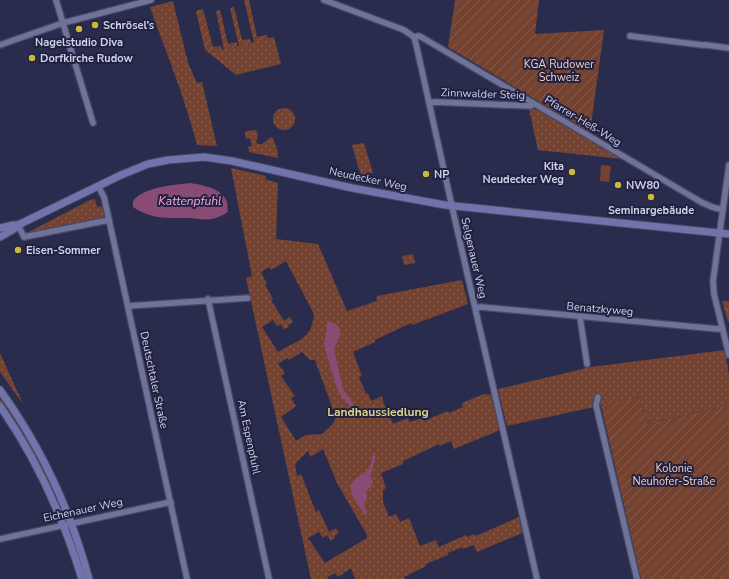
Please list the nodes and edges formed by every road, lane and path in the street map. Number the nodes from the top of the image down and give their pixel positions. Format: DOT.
graph roads {
  1 [pos="56,0"];
  2 [pos="151,0"];
  3 [pos="324,0"];
  4 [pos="63,23"];
  5 [pos="630,36"];
  6 [pos="414,37"];
  7 [pos="0,45"];
  8 [pos="729,48"];
  9 [pos="430,103"];
  10 [pos="533,103"];
  11 [pos="93,123"];
  12 [pos="729,165"];
  13 [pos="98,186"];
  14 [pos="452,206"];
  15 [pos="723,210"];
  16 [pos="109,220"];
  17 [pos="18,226"];
  18 [pos="0,228"];
  19 [pos="720,234"];
  20 [pos="729,234"];
  21 [pos="0,237"];
  22 [pos="248,298"];
  23 [pos="208,299"];
  24 [pos="128,306"];
  25 [pos="476,308"];
  26 [pos="580,317"];
  27 [pos="722,328"];
  28 [pos="729,355"];
  29 [pos="587,364"];
  30 [pos="0,390"];
  31 [pos="598,397"];
  32 [pos="0,406"];
  33 [pos="23,425"];
  34 [pos="16,430"];
  35 [pos="170,502"];
  36 [pos="67,524"];
  37 [pos="0,539"];
  38 [pos="82,579"];
  39 [pos="89,579"];
  40 [pos="187,579"];
  41 [pos="269,579"];
  42 [pos="537,579"];
  43 [pos="637,579"];
  1 -- 4 [label="street"];
  2 -- 4 [label="street"];
  3 -- 6 [label="street"];
  4 -- 7 [label="street"];
  4 -- 11 [label="street"];
  5 -- 8 [label="street"];
  6 -- 9 [label="street, Selgenauer Weg"];
  6 -- 10 [label="street, Pfarrer-Heß-Weg"];
  9 -- 10 [label="street, Zinnwalder Steig"];
  9 -- 14 [label="street, Selgenauer Weg"];
  10 -- 15 [label="street, Pfarrer-Heß-Weg"];
  12 -- 15 [label="street"];
  13 -- 14 [label="street, Neudecker Weg"];
  13 -- 16 [label="street, Deutschtaler Straße"];
  13 -- 17 [label="street, Neudecker Weg"];
  14 -- 19 [label="street, Neudecker Weg"];
  14 -- 25 [label="street, Selgenauer Weg"];
  15 -- 19 [label="street"];
  16 -- 17 [label="street"];
  16 -- 24 [label="street, Deutschtaler Straße"];
  17 -- 18 [label="street, Neudecker Weg"];
  17 -- 21 [label="street, Neudecker Weg"];
  19 -- 20 [label="street, Neudecker Weg"];
  19 -- 27 [label="street"];
  22 -- 23 [label="street"];
  23 -- 24 [label="street"];
  23 -- 41 [label="street, Am Espenpfuhl"];
  24 -- 35 [label="street, Deutschtaler Straße"];
  25 -- 26 [label="street, Benatzkyweg"];
  25 -- 42 [label="street, Selgenauer Weg"];
  26 -- 27 [label="street, Benatzkyweg"];
  26 -- 29 [label="street"];
  27 -- 28 [label="street"];
  30 -- 33 [label="street"];
  31 -- 43 [label="street"];
  32 -- 34 [label="street"];
  33 -- 34 [label="street"];
  33 -- 36 [label="street"];
  34 -- 36 [label="street"];
  35 -- 36 [label="street, Eichenauer Weg"];
  35 -- 40 [label="street, Deutschtaler Straße"];
  36 -- 37 [label="street, Eichenauer Weg"];
  36 -- 38 [label="street"];
  36 -- 39 [label="street"];
}
